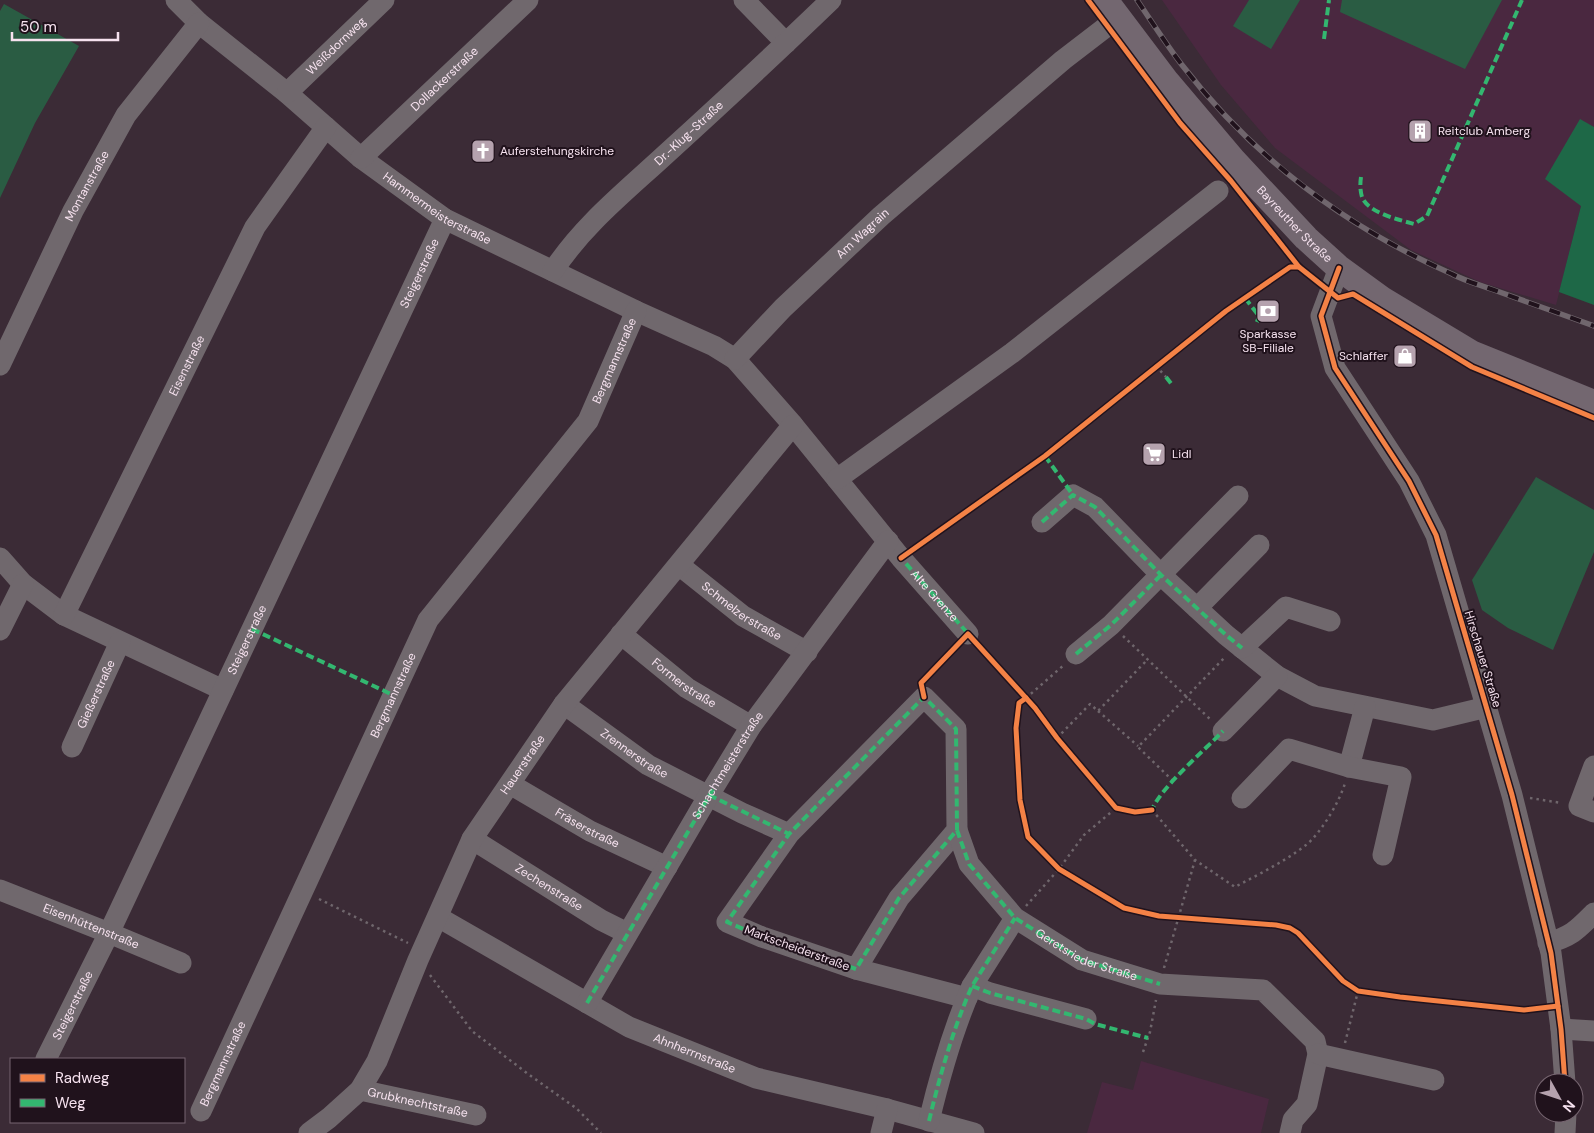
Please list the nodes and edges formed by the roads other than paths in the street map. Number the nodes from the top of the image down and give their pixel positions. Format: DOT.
graph roads {
  1 [pos="176,0"];
  2 [pos="384,0"];
  3 [pos="528,0"];
  4 [pos="744,0"];
  5 [pos="831,0"];
  6 [pos="1112,8"];
  7 [pos="199,23"];
  8 [pos="786,43"];
  9 [pos="287,94"];
  10 [pos="326,127"];
  11 [pos="361,158"];
  12 [pos="1218,190"];
  13 [pos="445,218"];
  14 [pos="1339,268"];
  15 [pos="553,271"];
  16 [pos="636,311"];
  17 [pos="735,359"];
  18 [pos="0,365"];
  19 [pos="1594,403"];
  20 [pos="793,425"];
  21 [pos="836,479"];
  22 [pos="1238,496"];
  23 [pos="1042,522"];
  24 [pos="888,541"];
  25 [pos="1259,545"];
  26 [pos="0,558"];
  27 [pos="678,565"];
  28 [pos="1161,575"];
  29 [pos="22,584"];
  30 [pos="1197,608"];
  31 [pos="64,615"];
  32 [pos="1330,621"];
  33 [pos="0,630"];
  34 [pos="622,634"];
  35 [pos="968,634"];
  36 [pos="120,642"];
  37 [pos="1240,646"];
  38 [pos="807,652"];
  39 [pos="1076,654"];
  40 [pos="1277,676"];
  41 [pos="223,690"];
  42 [pos="564,704"];
  43 [pos="1365,707"];
  44 [pos="1487,707"];
  45 [pos="751,726"];
  46 [pos="1223,731"];
  47 [pos="72,747"];
  48 [pos="1594,766"];
  49 [pos="1349,767"];
  50 [pos="510,784"];
  51 [pos="708,795"];
  52 [pos="1242,798"];
  53 [pos="1586,809"];
  54 [pos="957,830"];
  55 [pos="789,834"];
  56 [pos="472,839"];
  57 [pos="1383,855"];
  58 [pos="666,867"];
  59 [pos="0,890"];
  60 [pos="1594,913"];
  61 [pos="438,917"];
  62 [pos="1015,918"];
  63 [pos="110,933"];
  64 [pos="627,934"];
  65 [pos="1548,943"];
  66 [pos="181,963"];
  67 [pos="856,969"];
  68 [pos="969,992"];
  69 [pos="586,1003"];
  70 [pos="1086,1019"];
  71 [pos="1561,1029"];
  72 [pos="1594,1031"];
  73 [pos="1318,1054"];
  74 [pos="47,1058"];
  75 [pos="1564,1073"];
  76 [pos="1434,1080"];
  77 [pos="360,1090"];
  78 [pos="887,1109"];
  79 [pos="201,1111"];
  80 [pos="476,1115"];
  81 [pos="929,1121"];
  82 [pos="309,1133"];
  83 [pos="881,1133"];
  84 [pos="974,1133"];
  85 [pos="1290,1133"];
  1 -- 7 [label="street, Hammermeisterstraße"];
  2 -- 9 [label="street, Weißdornweg"];
  3 -- 11 [label="street, Dollackerstraße"];
  4 -- 8 [label="street"];
  5 -- 8 [label="street, Dr.-Klug-Straße"];
  6 -- 14 [label="main road, Bayreuther Straße"];
  6 -- 17 [label="street, Am Wagrain"];
  7 -- 9 [label="street, Hammermeisterstraße"];
  7 -- 18 [label="street, Montanstraße"];
  8 -- 15 [label="street, Dr.-Klug-Straße"];
  9 -- 10 [label="street, Hammermeisterstraße"];
  10 -- 11 [label="street, Hammermeisterstraße"];
  10 -- 31 [label="street, Eisenstraße"];
  11 -- 13 [label="street, Hammermeisterstraße"];
  12 -- 21 [label="street"];
  13 -- 15 [label="street, Hammermeisterstraße"];
  13 -- 41 [label="street, Steigerstraße"];
  14 -- 19 [label="main road, Bayreuther Straße"];
  14 -- 44 [label="street, Hirschauer Straße"];
  15 -- 16 [label="street, Hammermeisterstraße"];
  16 -- 17 [label="street, Hammermeisterstraße"];
  16 -- 79 [label="street, Bergmannstraße"];
  17 -- 20 [label="street"];
  20 -- 21 [label="street"];
  20 -- 27 [label="street, Hauerstraße"];
  21 -- 24 [label="street"];
  22 -- 28 [label="street"];
  23 -- 28 [label="street"];
  24 -- 35 [label="street, Alte Grenze"];
  24 -- 38 [label="street, Schachtmeisterstraße"];
  25 -- 30 [label="street"];
  26 -- 29 [label="street"];
  27 -- 34 [label="street, Hauerstraße"];
  27 -- 38 [label="street, Schmelzerstraße"];
  28 -- 30 [label="street"];
  28 -- 39 [label="street"];
  29 -- 31 [label="street"];
  29 -- 33 [label="street"];
  30 -- 37 [label="street"];
  31 -- 36 [label="street"];
  32 -- 37 [label="street"];
  34 -- 42 [label="street, Hauerstraße"];
  34 -- 45 [label="street, Formerstraße"];
  36 -- 41 [label="street"];
  36 -- 47 [label="street, Gießerstraße"];
  37 -- 40 [label="street"];
  38 -- 45 [label="street, Schachtmeisterstraße"];
  40 -- 43 [label="street"];
  40 -- 46 [label="street"];
  41 -- 63 [label="street, Steigerstraße"];
  42 -- 50 [label="street, Hauerstraße"];
  42 -- 51 [label="street, Zrennerstraße"];
  43 -- 44 [label="street"];
  43 -- 49 [label="street"];
  44 -- 65 [label="street, Hirschauer Straße"];
  45 -- 51 [label="street, Schachtmeisterstraße"];
  48 -- 53 [label="street"];
  49 -- 52 [label="street"];
  49 -- 57 [label="street"];
  50 -- 56 [label="street, Hauerstraße"];
  50 -- 58 [label="street, Fräserstraße"];
  51 -- 55 [label="street"];
  51 -- 58 [label="street, Schachtmeisterstraße"];
  54 -- 55 [label="street, Markscheiderstraße"];
  54 -- 62 [label="street, Geretsrieder Straße"];
  54 -- 67 [label="street, Markscheiderstraße"];
  55 -- 67 [label="street, Markscheiderstraße"];
  56 -- 61 [label="street, Hauerstraße"];
  56 -- 64 [label="street, Zechenstraße"];
  58 -- 64 [label="street, Schachtmeisterstraße"];
  59 -- 63 [label="street, Eisenhüttenstraße"];
  60 -- 65 [label="street"];
  61 -- 69 [label="street, Ahnherrnstraße"];
  61 -- 77 [label="street, Hauerstraße"];
  62 -- 68 [label="street"];
  62 -- 73 [label="street, Geretsrieder Straße"];
  63 -- 66 [label="street, Eisenhüttenstraße"];
  63 -- 74 [label="street, Steigerstraße"];
  64 -- 69 [label="street, Schachtmeisterstraße"];
  65 -- 71 [label="street, Hirschauer Straße"];
  67 -- 68 [label="street"];
  68 -- 70 [label="street"];
  68 -- 81 [label="street"];
  69 -- 78 [label="street, Ahnherrnstraße"];
  71 -- 72 [label="street"];
  71 -- 75 [label="street, Hirschauer Straße"];
  73 -- 76 [label="street"];
  73 -- 85 [label="street"];
  77 -- 80 [label="street, Grubknechtstraße"];
  77 -- 82 [label="street, Hauerstraße"];
  78 -- 81 [label="street, Ahnherrnstraße"];
  78 -- 83 [label="street"];
  81 -- 84 [label="street, Ahnherrnstraße"];
}
